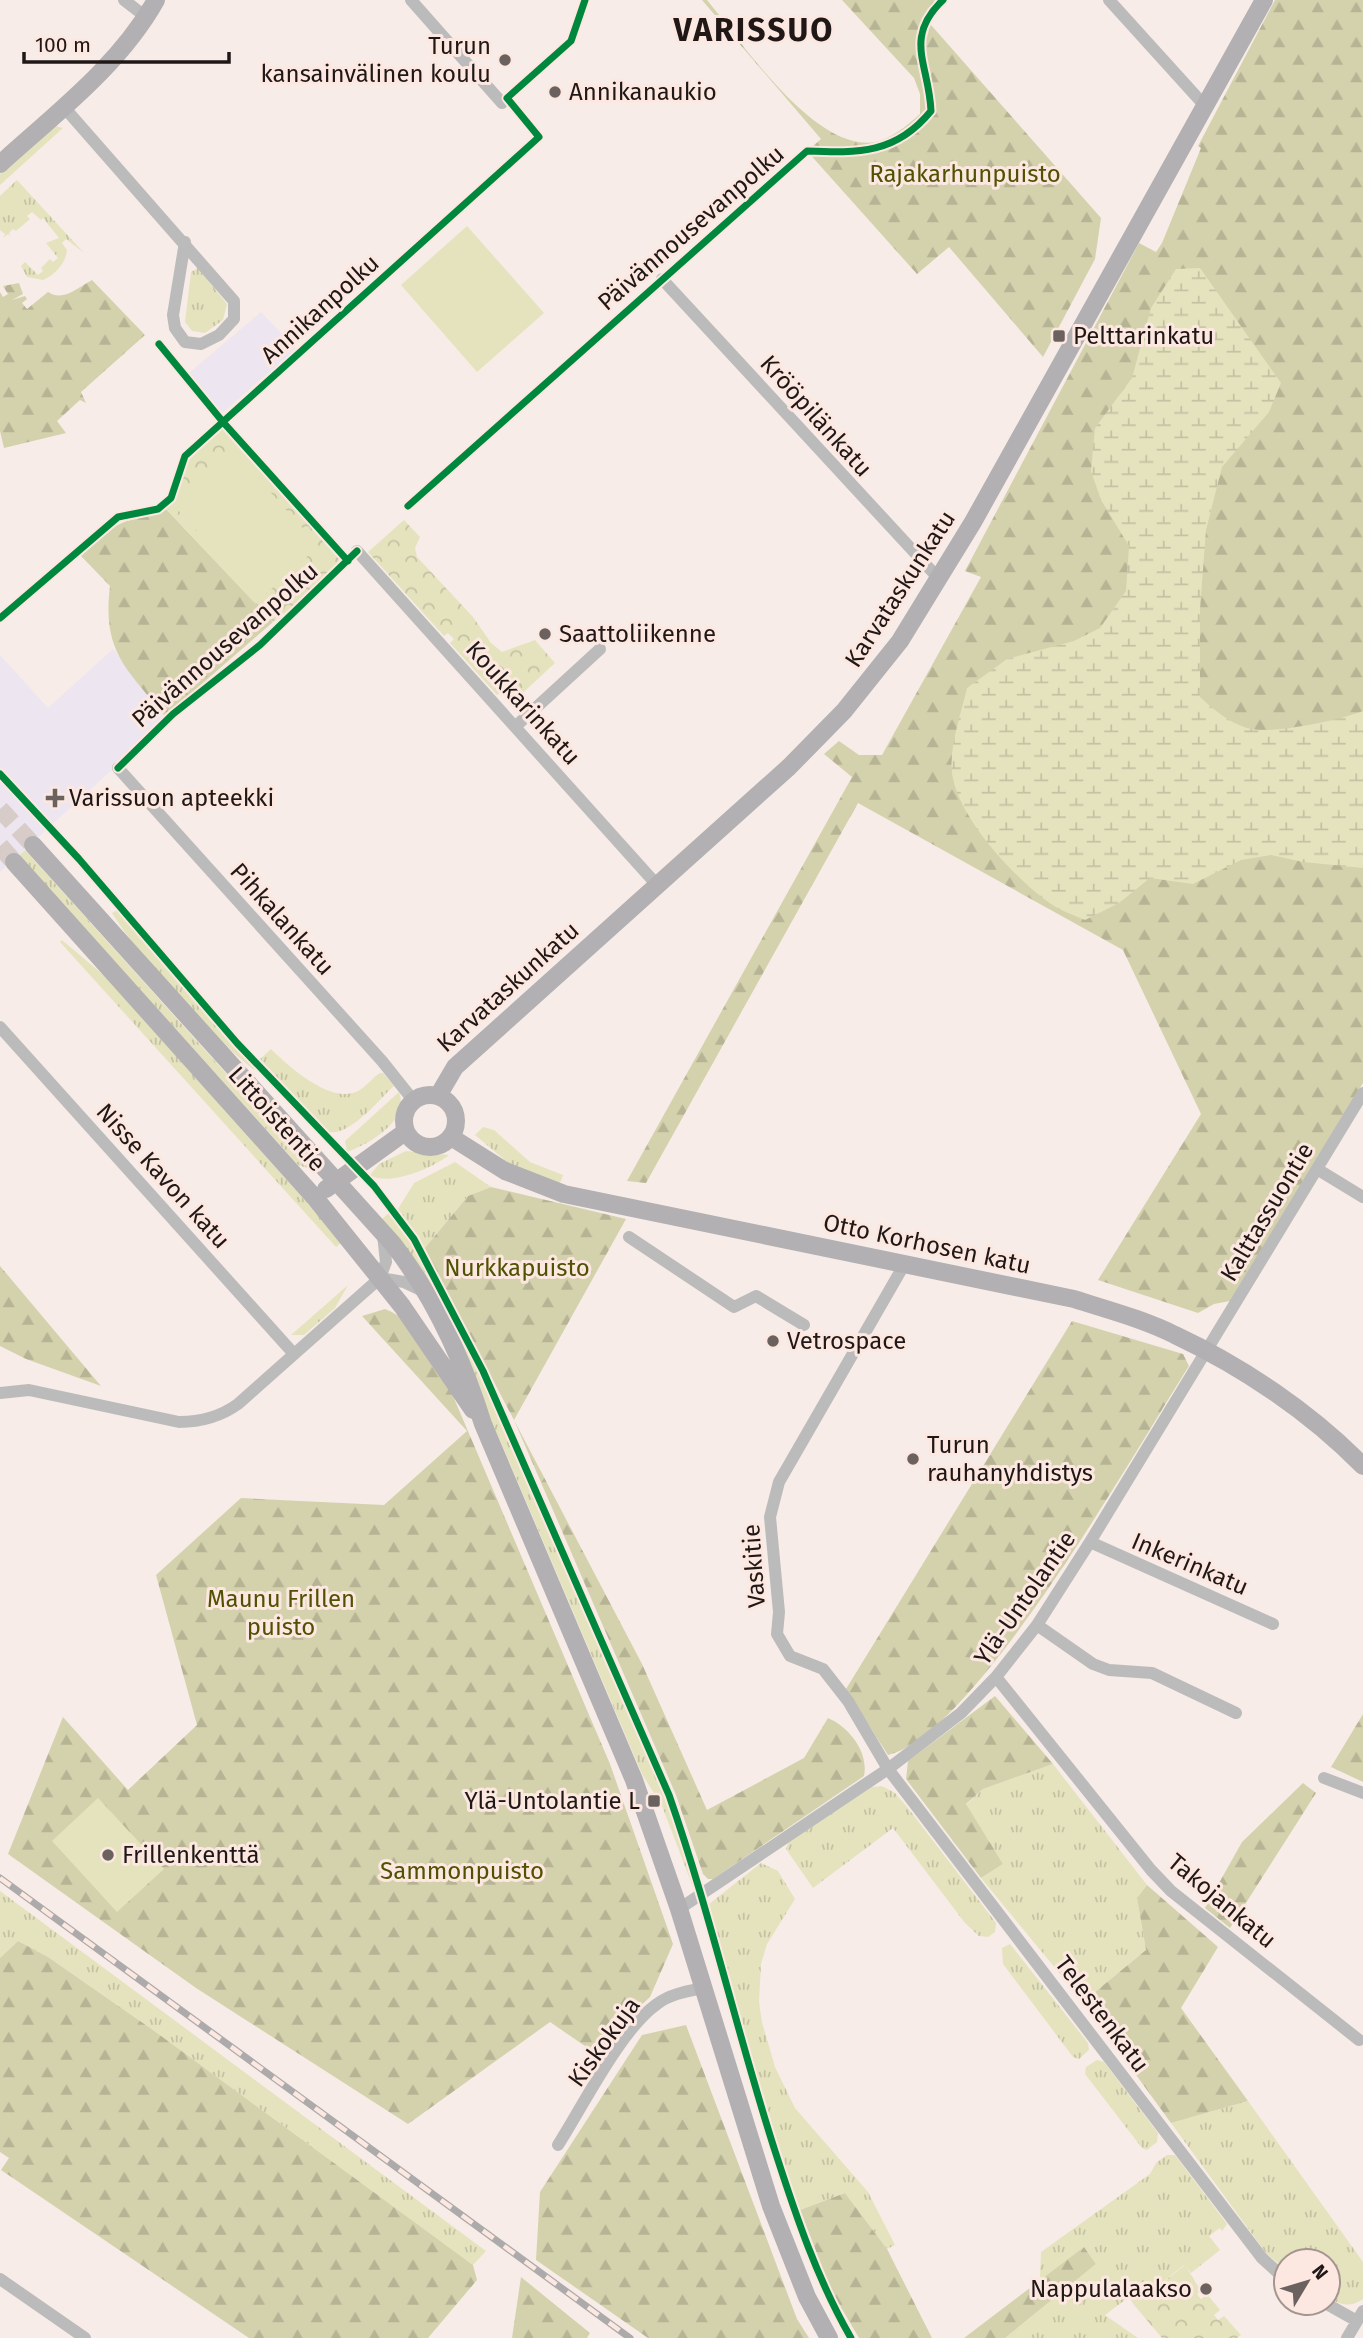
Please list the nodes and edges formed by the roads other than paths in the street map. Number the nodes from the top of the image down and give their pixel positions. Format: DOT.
graph roads {
  1 [pos="124,0"];
  2 [pos="156,0"];
  3 [pos="411,0"];
  4 [pos="1109,0"];
  5 [pos="1264,0"];
  6 [pos="146,17"];
  7 [pos="502,103"];
  8 [pos="63,106"];
  9 [pos="1205,106"];
  10 [pos="0,164"];
  11 [pos="185,242"];
  12 [pos="662,279"];
  13 [pos="357,551"];
  14 [pos="940,580"];
  15 [pos="600,649"];
  16 [pos="516,726"];
  17 [pos="118,768"];
  18 [pos="33,845"];
  19 [pos="14,862"];
  20 [pos="657,885"];
  21 [pos="0,1027"];
  22 [pos="1363,1093"];
  23 [pos="438,1096"];
  24 [pos="413,1100"];
  25 [pos="405,1132"];
  26 [pos="451,1137"];
  27 [pos="1317,1169"];
  28 [pos="335,1181"];
  29 [pos="1363,1197"];
  30 [pos="316,1199"];
  31 [pos="383,1232"];
  32 [pos="629,1237"];
  33 [pos="904,1265"];
  34 [pos="380,1278"];
  35 [pos="425,1292"];
  36 [pos="804,1325"];
  37 [pos="1206,1351"];
  38 [pos="294,1354"];
  39 [pos="0,1393"];
  40 [pos="483,1424"];
  41 [pos="1363,1466"];
  42 [pos="1090,1542"];
  43 [pos="1273,1624"];
  44 [pos="1037,1625"];
  45 [pos="996,1677"];
  46 [pos="1236,1713"];
  47 [pos="888,1769"];
  48 [pos="1324,1779"];
  49 [pos="1363,1793"];
  50 [pos="679,1909"];
  51 [pos="703,1987"];
  52 [pos="1359,2040"];
  53 [pos="558,2145"];
  54 [pos="1272,2267"];
  55 [pos="0,2279"];
  56 [pos="1342,2309"];
  57 [pos="1360,2316"];
  58 [pos="85,2338"];
  59 [pos="828,2338"];
  60 [pos="1347,2338"];
  1 -- 6 [label="street"];
  2 -- 6 [label="street"];
  3 -- 7 [label="street"];
  4 -- 9 [label="street"];
  5 -- 9 [label="street, Karvataskunkatu"];
  6 -- 8 [label="street"];
  8 -- 10 [label="street"];
  8 -- 11 [label="street"];
  9 -- 14 [label="street, Karvataskunkatu"];
  11 -- 11 [label="street"];
  12 -- 14 [label="street, Krööpilänkatu"];
  13 -- 16 [label="street, Koukkarinkatu"];
  14 -- 20 [label="street, Karvataskunkatu"];
  15 -- 16 [label="street"];
  16 -- 20 [label="street, Koukkarinkatu"];
  17 -- 24 [label="street, Pihkalankatu"];
  18 -- 28 [label="street, Littoistentie"];
  19 -- 30 [label="street, Littoistentie"];
  20 -- 23 [label="street, Karvataskunkatu"];
  21 -- 38 [label="street, Nisse Kavon katu"];
  22 -- 27 [label="street, Kalttassuontie"];
  23 -- 24 [label="street"];
  23 -- 26 [label="street"];
  24 -- 25 [label="street"];
  25 -- 26 [label="street"];
  25 -- 28 [label="street"];
  26 -- 33 [label="street, Otto Korhosen katu"];
  27 -- 29 [label="street"];
  27 -- 37 [label="street, Kalttassuontie"];
  28 -- 30 [label="street"];
  28 -- 31 [label="street, Littoistentie"];
  30 -- 34 [label="street, Littoistentie"];
  31 -- 34 [label="street"];
  31 -- 35 [label="street, Littoistentie"];
  32 -- 36 [label="street"];
  33 -- 37 [label="street, Otto Korhosen katu"];
  33 -- 47 [label="street, Vaskitie"];
  34 -- 35 [label="street"];
  34 -- 38 [label="street"];
  34 -- 40 [label="street, Littoistentie"];
  35 -- 40 [label="street, Littoistentie"];
  37 -- 41 [label="street, Otto Korhosen katu"];
  37 -- 42 [label="street, Ylä-Untolantie"];
  38 -- 39 [label="street"];
  40 -- 50 [label="street, Littoistentie"];
  42 -- 43 [label="street, Inkerinkatu"];
  42 -- 44 [label="street, Ylä-Untolantie"];
  44 -- 45 [label="street, Ylä-Untolantie"];
  44 -- 46 [label="street"];
  45 -- 47 [label="street, Ylä-Untolantie"];
  45 -- 52 [label="street, Takojankatu"];
  47 -- 50 [label="street, Ylä-Untolantie"];
  47 -- 54 [label="street, Telestenkatu"];
  48 -- 49 [label="street"];
  50 -- 51 [label="street, Littoistentie"];
  51 -- 53 [label="street, Kiskokuja"];
  51 -- 59 [label="street, Littoistentie"];
  55 -- 58 [label="street"];
  56 -- 57 [label="street"];
  57 -- 60 [label="street"];
}
